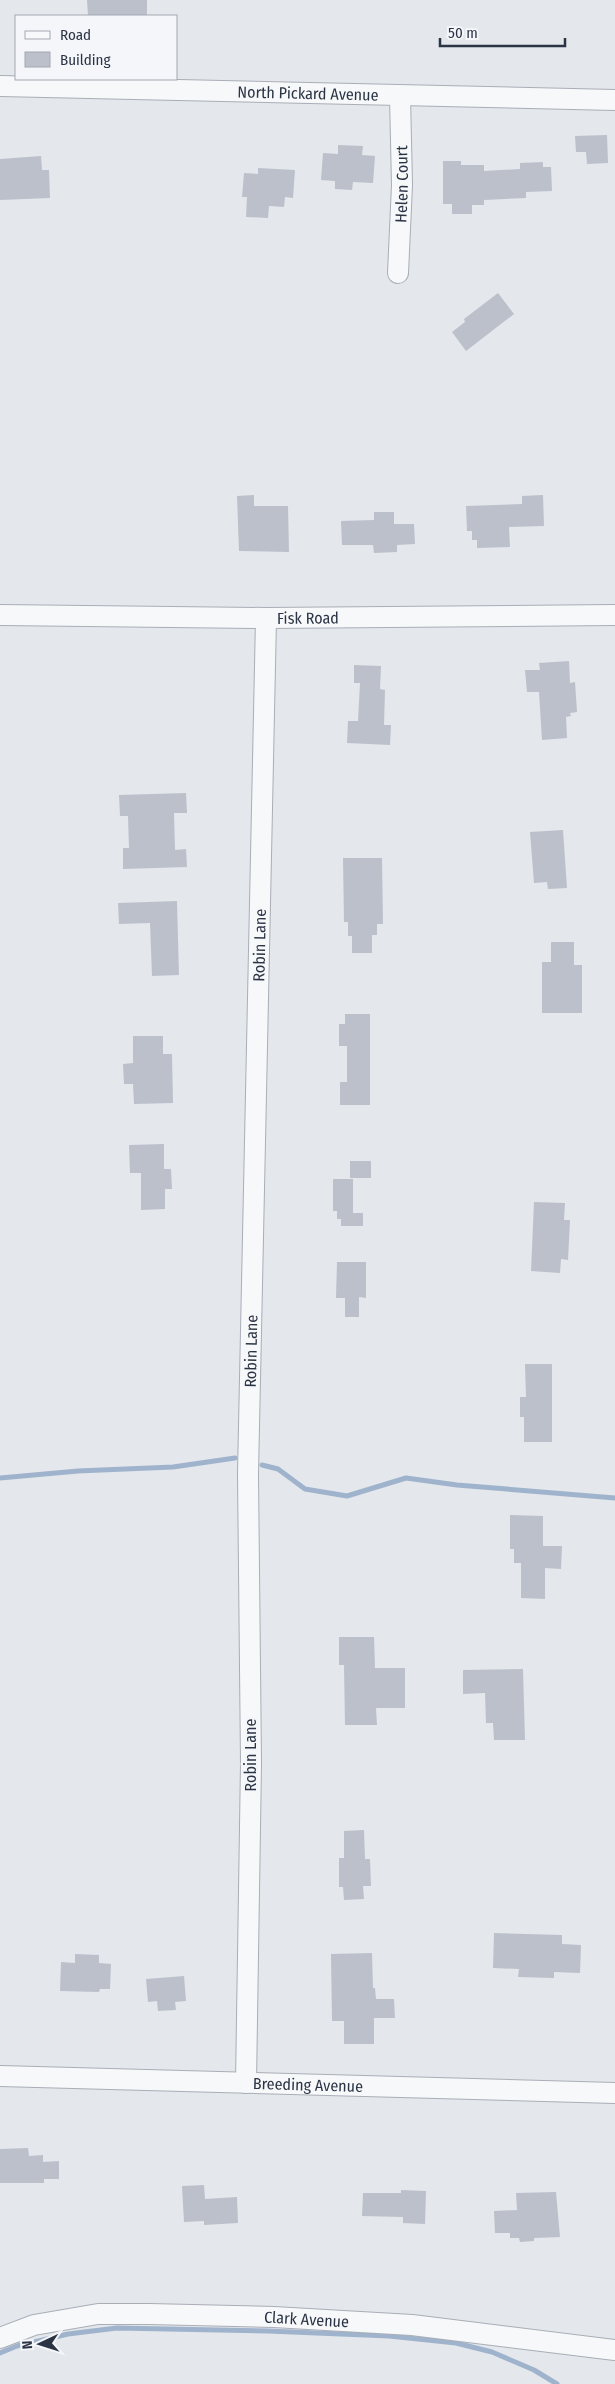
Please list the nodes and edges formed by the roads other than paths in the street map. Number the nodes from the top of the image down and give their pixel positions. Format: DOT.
graph roads {
  1 [pos="0,86"];
  2 [pos="400,96"];
  3 [pos="615,100"];
  4 [pos="398,273"];
  5 [pos="0,615"];
  6 [pos="615,615"];
  7 [pos="266,618"];
  8 [pos="0,2076"];
  9 [pos="246,2083"];
  10 [pos="615,2093"];
  11 [pos="0,2338"];
  12 [pos="615,2350"];
  1 -- 2 [label="street, North Pickard Avenue"];
  2 -- 3 [label="street, North Pickard Avenue"];
  2 -- 4 [label="street, Helen Court"];
  5 -- 7 [label="street, Fisk Road"];
  6 -- 7 [label="street, Fisk Road"];
  7 -- 9 [label="street, Robin Lane"];
  8 -- 9 [label="street, Breeding Avenue"];
  9 -- 10 [label="street, Breeding Avenue"];
  11 -- 12 [label="street, Clark Avenue"];
}
